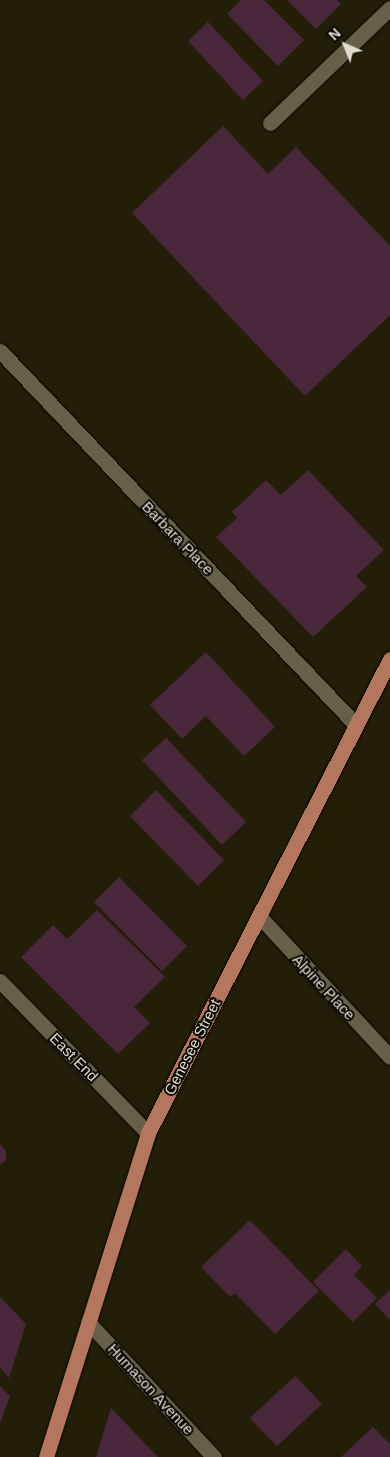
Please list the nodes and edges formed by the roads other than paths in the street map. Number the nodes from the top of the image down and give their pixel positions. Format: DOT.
graph roads {
  1 [pos="390,8"];
  2 [pos="270,123"];
  3 [pos="0,351"];
  4 [pos="390,659"];
  5 [pos="356,725"];
  6 [pos="259,916"];
  7 [pos="0,981"];
  8 [pos="390,1057"];
  9 [pos="148,1132"];
  10 [pos="88,1322"];
  11 [pos="46,1457"];
  12 [pos="214,1457"];
  1 -- 2 [label="street"];
  3 -- 5 [label="street, Barbara Place"];
  4 -- 5 [label="main road, Genesee Street"];
  5 -- 6 [label="main road, Genesee Street"];
  6 -- 8 [label="street, Alpine Place"];
  6 -- 9 [label="main road, Genesee Street"];
  7 -- 9 [label="street, East End"];
  9 -- 10 [label="main road, Genesee Street"];
  10 -- 11 [label="main road, Genesee Street"];
  10 -- 12 [label="street, Humason Avenue"];
}
